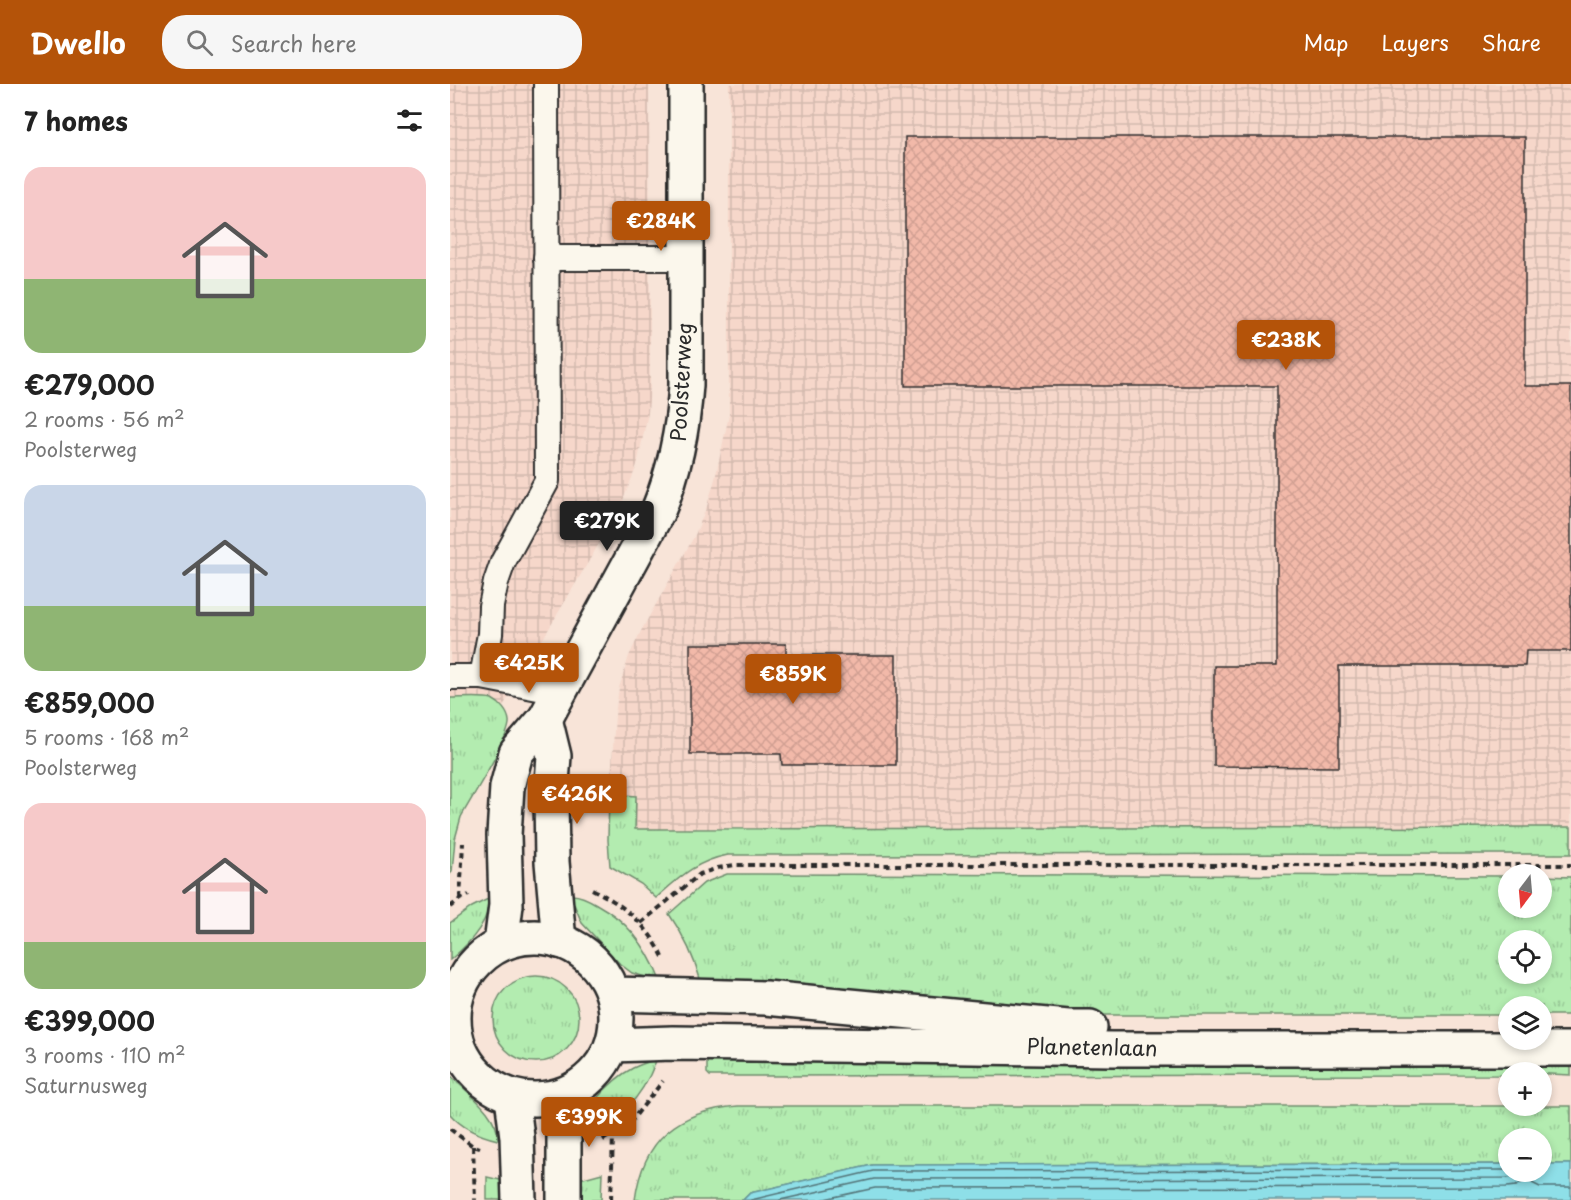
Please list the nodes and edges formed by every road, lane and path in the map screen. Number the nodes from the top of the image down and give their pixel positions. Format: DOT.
graph roads {
  1 [pos="546,84"];
  2 [pos="686,84"];
  3 [pos="546,258"];
  4 [pos="686,258"];
  5 [pos="450,677"];
  6 [pos="482,677"];
  7 [pos="552,706"];
  8 [pos="1571,865"];
  9 [pos="460,878"];
  10 [pos="450,907"];
  11 [pos="641,923"];
  12 [pos="559,941"];
  13 [pos="501,944"];
  14 [pos="613,994"];
  15 [pos="454,995"];
  16 [pos="1498,1027"];
  17 [pos="1552,1027"];
  18 [pos="1571,1027"];
  19 [pos="454,1041"];
  20 [pos="612,1045"];
  21 [pos="1571,1049"];
  22 [pos="566,1094"];
  23 [pos="512,1096"];
  24 [pos="613,1135"];
  25 [pos="473,1146"];
  26 [pos="475,1200"];
  27 [pos="519,1200"];
  28 [pos="564,1200"];
  29 [pos="611,1200"];
  1 -- 3 [label="lane"];
  2 -- 4 [label="main road, Poolsterweg"];
  3 -- 4 [label="lane"];
  3 -- 6 [label="lane"];
  4 -- 7 [label="main road, Poolsterweg"];
  5 -- 6 [label="lane"];
  6 -- 7 [label="lane"];
  7 -- 12 [label="main road"];
  7 -- 13 [label="main road, Poolsterweg"];
  8 -- 11 [label="path"];
  9 -- 10 [label="path"];
  12 -- 13 [label="main road"];
  12 -- 14 [label="main road"];
  13 -- 15 [label="main road"];
  14 -- 16 [label="main road, Planetenlaan"];
  14 -- 20 [label="main road"];
  15 -- 19 [label="main road"];
  17 -- 18 [label="main road"];
  19 -- 23 [label="main road"];
  20 -- 21 [label="main road, Planetenlaan"];
  20 -- 22 [label="main road"];
  22 -- 23 [label="main road"];
  22 -- 28 [label="main road"];
  23 -- 27 [label="main road"];
  24 -- 29 [label="path"];
  25 -- 26 [label="path"];
}
